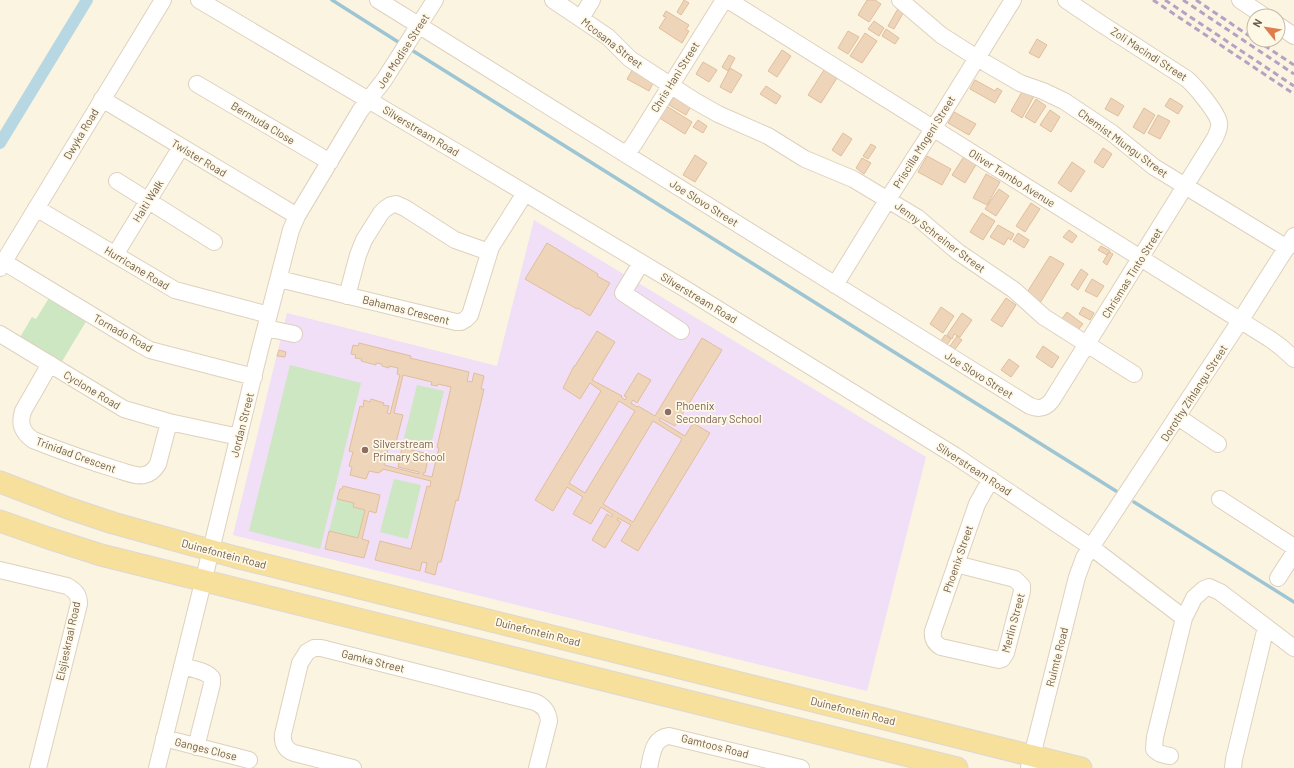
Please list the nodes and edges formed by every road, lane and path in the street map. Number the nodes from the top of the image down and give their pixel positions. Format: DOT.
graph roads {
  1 [pos="163,0"];
  2 [pos="200,0"];
  3 [pos="378,0"];
  4 [pos="435,0"];
  5 [pos="553,0"];
  6 [pos="592,0"];
  7 [pos="724,0"];
  8 [pos="728,0"];
  9 [pos="900,0"];
  10 [pos="1013,0"];
  11 [pos="1066,0"];
  12 [pos="1240,0"];
  13 [pos="1252,8"];
  14 [pos="581,18"];
  15 [pos="415,32"];
  16 [pos="977,58"];
  17 [pos="197,84"];
  18 [pos="670,86"];
  19 [pos="102,99"];
  20 [pos="369,100"];
  21 [pos="1219,121"];
  22 [pos="933,129"];
  23 [pos="181,147"];
  24 [pos="626,154"];
  25 [pos="330,162"];
  26 [pos="117,181"];
  27 [pos="1185,187"];
  28 [pos="525,193"];
  29 [pos="888,199"];
  30 [pos="148,200"];
  31 [pos="36,208"];
  32 [pos="297,216"];
  33 [pos="214,242"];
  34 [pos="1290,242"];
  35 [pos="489,252"];
  36 [pos="115,255"];
  37 [pos="1141,258"];
  38 [pos="641,263"];
  39 [pos="2,265"];
  40 [pos="279,279"];
  41 [pos="835,285"];
  42 [pos="347,296"];
  43 [pos="268,321"];
  44 [pos="1240,321"];
  45 [pos="681,331"];
  46 [pos="0,334"];
  47 [pos="294,334"];
  48 [pos="1087,345"];
  49 [pos="1294,359"];
  50 [pos="50,364"];
  51 [pos="1134,374"];
  52 [pos="254,377"];
  53 [pos="1030,406"];
  54 [pos="1178,417"];
  55 [pos="169,422"];
  56 [pos="239,437"];
  57 [pos="1218,444"];
  58 [pos="990,479"];
  59 [pos="0,482"];
  60 [pos="1220,500"];
  61 [pos="0,521"];
  62 [pos="1091,547"];
  63 [pos="1294,547"];
  64 [pos="211,550"];
  65 [pos="1294,553"];
  66 [pos="956,564"];
  67 [pos="0,570"];
  68 [pos="1278,578"];
  69 [pos="204,580"];
  70 [pos="1184,618"];
  71 [pos="1266,627"];
  72 [pos="1294,648"];
  73 [pos="1002,659"];
  74 [pos="182,666"];
  75 [pos="164,738"];
  76 [pos="196,747"];
  77 [pos="1170,756"];
  78 [pos="249,760"];
  79 [pos="1031,762"];
  80 [pos="38,768"];
  81 [pos="157,768"];
  82 [pos="353,768"];
  83 [pos="537,768"];
  84 [pos="649,768"];
  85 [pos="802,768"];
  86 [pos="957,768"];
  87 [pos="1081,768"];
  88 [pos="1233,768"];
  1 -- 19 [label="street, Dwyka Road"];
  2 -- 20 [label="street, Silverstream Road"];
  3 -- 15 [label="street, Joe Slovo Street"];
  4 -- 15 [label="street, Joe Modise Street"];
  5 -- 14 [label="street, Mcosana Street"];
  6 -- 14 [label="street"];
  7 -- 18 [label="street, Chris Hani Street"];
  8 -- 22 [label="street, Oliver Tambo Avenue"];
  9 -- 16 [label="street, Chemist Mlungu Street"];
  10 -- 16 [label="street, Priscilla Mngeni Street"];
  11 -- 21 [label="street, Zoli Macindi Street"];
  12 -- 13 [label="street"];
  14 -- 18 [label="street, Mcosana Street"];
  15 -- 20 [label="street, Joe Modise Street"];
  15 -- 24 [label="street, Joe Slovo Street"];
  16 -- 22 [label="street, Priscilla Mngeni Street"];
  16 -- 27 [label="street, Chemist Mlungu Street"];
  17 -- 25 [label="street, Bermuda Close"];
  18 -- 24 [label="street, Chris Hani Street"];
  18 -- 29 [label="street, Jenny Schreiner Street"];
  19 -- 23 [label="street, Twister Road"];
  19 -- 31 [label="street, Dwyka Road"];
  20 -- 25 [label="street, Jordan Street"];
  20 -- 28 [label="street, Silverstream Road"];
  21 -- 27 [label="street, Chrismas Tinto Street"];
  22 -- 29 [label="street, Priscilla Mngeni Street"];
  22 -- 37 [label="street, Oliver Tambo Avenue"];
  23 -- 30 [label="street, Haiti Walk"];
  23 -- 32 [label="street, Twister Road"];
  24 -- 41 [label="street, Joe Slovo Street"];
  25 -- 32 [label="street, Jordan Street"];
  26 -- 30 [label="street"];
  27 -- 34 [label="street, Chemist Mlungu Street"];
  27 -- 37 [label="street, Chrismas Tinto Street"];
  28 -- 35 [label="street, Bahamas Crescent"];
  28 -- 38 [label="street, Silverstream Road"];
  29 -- 41 [label="street, Priscilla Mngeni Street"];
  29 -- 48 [label="street, Jenny Schreiner Street"];
  30 -- 33 [label="street"];
  30 -- 36 [label="street, Haiti Walk"];
  31 -- 36 [label="street, Hurricane Road"];
  31 -- 39 [label="street, Dwyka Road"];
  32 -- 40 [label="street, Jordan Street"];
  34 -- 44 [label="street, Dorothy Zihlangu Street"];
  35 -- 42 [label="street, Bahamas Crescent"];
  35 -- 42 [label="street"];
  36 -- 43 [label="street, Hurricane Road"];
  37 -- 44 [label="street, Oliver Tambo Avenue"];
  37 -- 48 [label="street, Chrismas Tinto Street"];
  38 -- 45 [label="street"];
  38 -- 58 [label="street, Silverstream Road"];
  39 -- 52 [label="street, Tornado Road"];
  40 -- 42 [label="street, Bahamas Crescent"];
  40 -- 43 [label="street, Jordan Street"];
  41 -- 53 [label="street, Joe Slovo Street"];
  43 -- 47 [label="street, Hurricane Road"];
  43 -- 52 [label="street, Jordan Street"];
  44 -- 49 [label="street, Oliver Tambo Avenue"];
  44 -- 54 [label="street, Dorothy Zihlangu Street"];
  46 -- 50 [label="street, Cyclone Road"];
  48 -- 51 [label="street, Jenny Schreiner Street"];
  48 -- 53 [label="street, Chrismas Tinto Street"];
  50 -- 55 [label="street, Cyclone Road"];
  50 -- 55 [label="street, Trinidad Crescent"];
  52 -- 56 [label="street, Jordan Street"];
  54 -- 57 [label="street"];
  54 -- 62 [label="street, Dorothy Zihlangu Street"];
  55 -- 56 [label="street, Cyclone Road"];
  56 -- 64 [label="street, Jordan Street"];
  58 -- 62 [label="street, Silverstream Road"];
  58 -- 66 [label="street, Phoenix Street"];
  59 -- 64 [label="main road, Duinefontein Road"];
  60 -- 63 [label="street"];
  61 -- 69 [label="main road"];
  62 -- 70 [label="street, Silverstream Road"];
  62 -- 79 [label="street, Ruimte Road"];
  64 -- 69 [label="street, Jordan Street"];
  64 -- 79 [label="main road, Duinefontein Road"];
  65 -- 68 [label="street"];
  66 -- 73 [label="street, Merlin Street"];
  66 -- 73 [label="street, Phoenix Street"];
  67 -- 80 [label="street, Elsjieskraal Road"];
  69 -- 74 [label="street, Jordan Street"];
  69 -- 86 [label="main road"];
  70 -- 71 [label="street"];
  70 -- 77 [label="street"];
  71 -- 72 [label="street"];
  71 -- 88 [label="street"];
  74 -- 75 [label="street, Jordan Street"];
  74 -- 76 [label="street"];
  75 -- 76 [label="street, Ganges Close"];
  75 -- 81 [label="street, Jordan Street"];
  76 -- 78 [label="street, Ganges Close"];
  79 -- 87 [label="main road, Duinefontein Road"];
  82 -- 83 [label="street, Gamka Street"];
  84 -- 85 [label="street, Gamtoos Road"];
}
